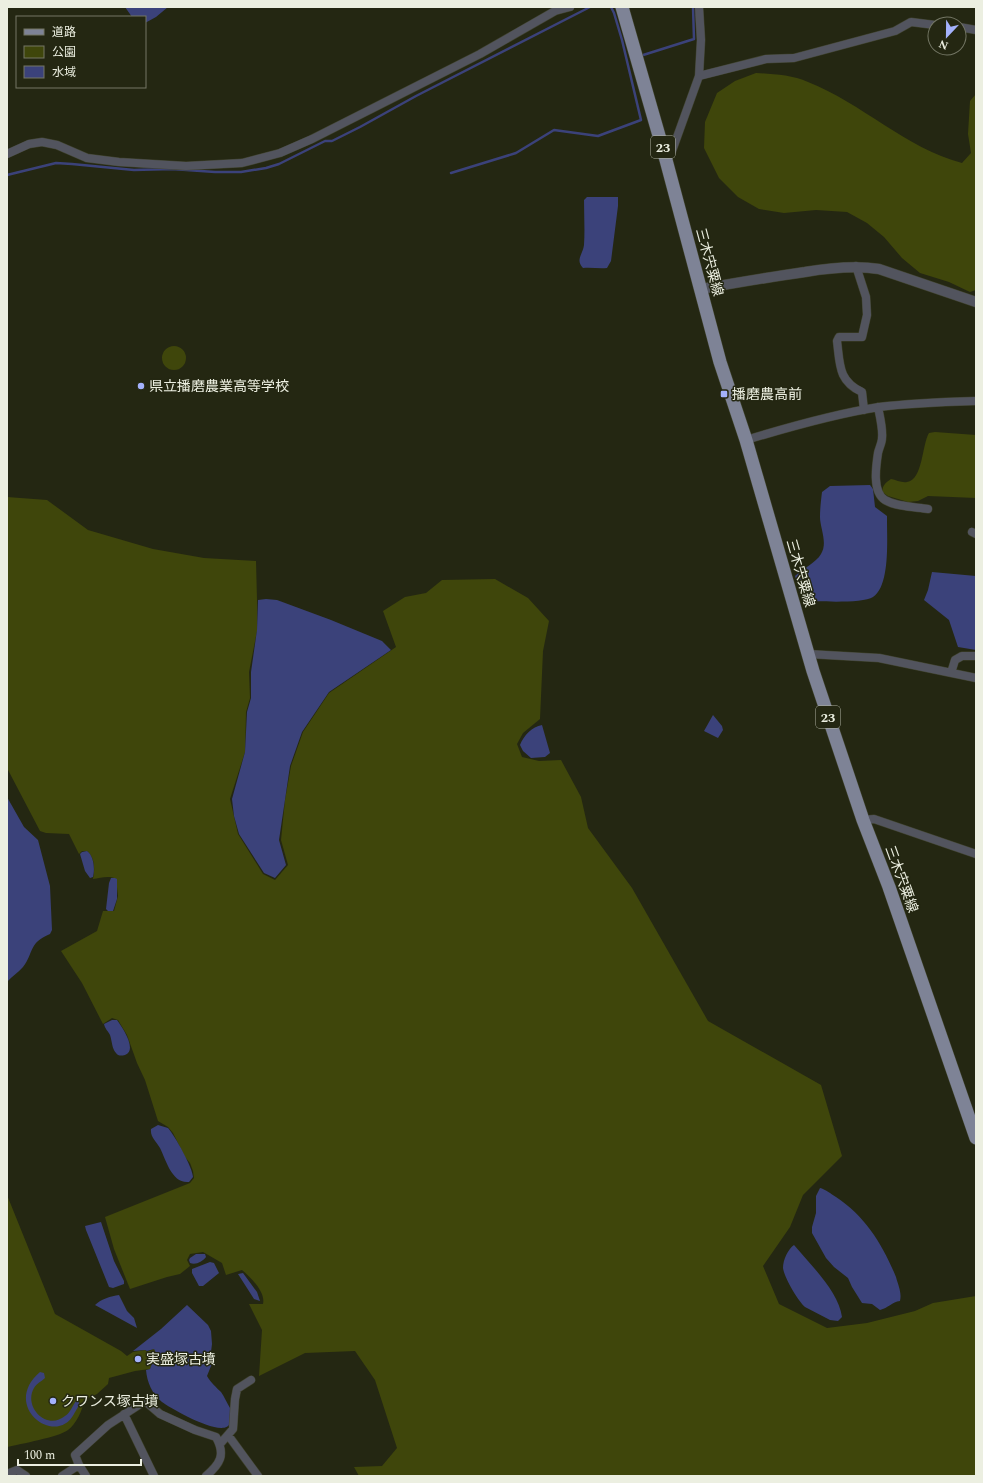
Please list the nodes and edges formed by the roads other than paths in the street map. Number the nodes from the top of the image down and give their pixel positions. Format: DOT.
graph roads {
  1 [pos="570,7"];
  2 [pos="622,7"];
  3 [pos="699,7"];
  4 [pos="927,23"];
  5 [pos="698,76"];
  6 [pos="7,154"];
  7 [pos="666,160"];
  8 [pos="856,266"];
  9 [pos="700,289"];
  10 [pos="976,302"];
  11 [pos="976,401"];
  12 [pos="878,408"];
  13 [pos="864,410"];
  14 [pos="746,440"];
  15 [pos="928,509"];
  16 [pos="808,654"];
  17 [pos="976,656"];
  18 [pos="951,673"];
  19 [pos="976,678"];
  20 [pos="863,820"];
  21 [pos="976,854"];
  22 [pos="976,1138"];
  23 [pos="251,1380"];
  24 [pos="124,1414"];
  25 [pos="228,1435"];
  26 [pos="220,1444"];
  27 [pos="79,1465"];
  28 [pos="7,1474"];
  29 [pos="26,1476"];
  30 [pos="62,1476"];
  31 [pos="86,1476"];
  32 [pos="154,1476"];
  33 [pos="206,1476"];
  34 [pos="258,1476"];
  1 -- 6 [label="street"];
  2 -- 7 [label="main road, 三木宍粟線 / 23"];
  3 -- 5 [label="street"];
  4 -- 5 [label="street"];
  5 -- 7 [label="street"];
  7 -- 9 [label="main road, 三木宍粟線 / 23"];
  8 -- 9 [label="street"];
  8 -- 10 [label="street"];
  8 -- 13 [label="street"];
  9 -- 14 [label="main road, 三木宍粟線 / 23"];
  11 -- 12 [label="street"];
  12 -- 13 [label="street"];
  12 -- 15 [label="street"];
  13 -- 14 [label="street"];
  14 -- 16 [label="main road, 三木宍粟線 / 23"];
  16 -- 18 [label="street"];
  16 -- 20 [label="main road, 三木宍粟線 / 23"];
  17 -- 18 [label="street"];
  18 -- 19 [label="street"];
  20 -- 21 [label="street"];
  20 -- 22 [label="main road, 三木宍粟線 / 23"];
  23 -- 25 [label="street"];
  24 -- 26 [label="street"];
  24 -- 27 [label="street"];
  24 -- 32 [label="street"];
  25 -- 26 [label="street"];
  25 -- 34 [label="street"];
  26 -- 33 [label="street"];
  27 -- 30 [label="street"];
  27 -- 31 [label="street"];
  28 -- 29 [label="street"];
}
